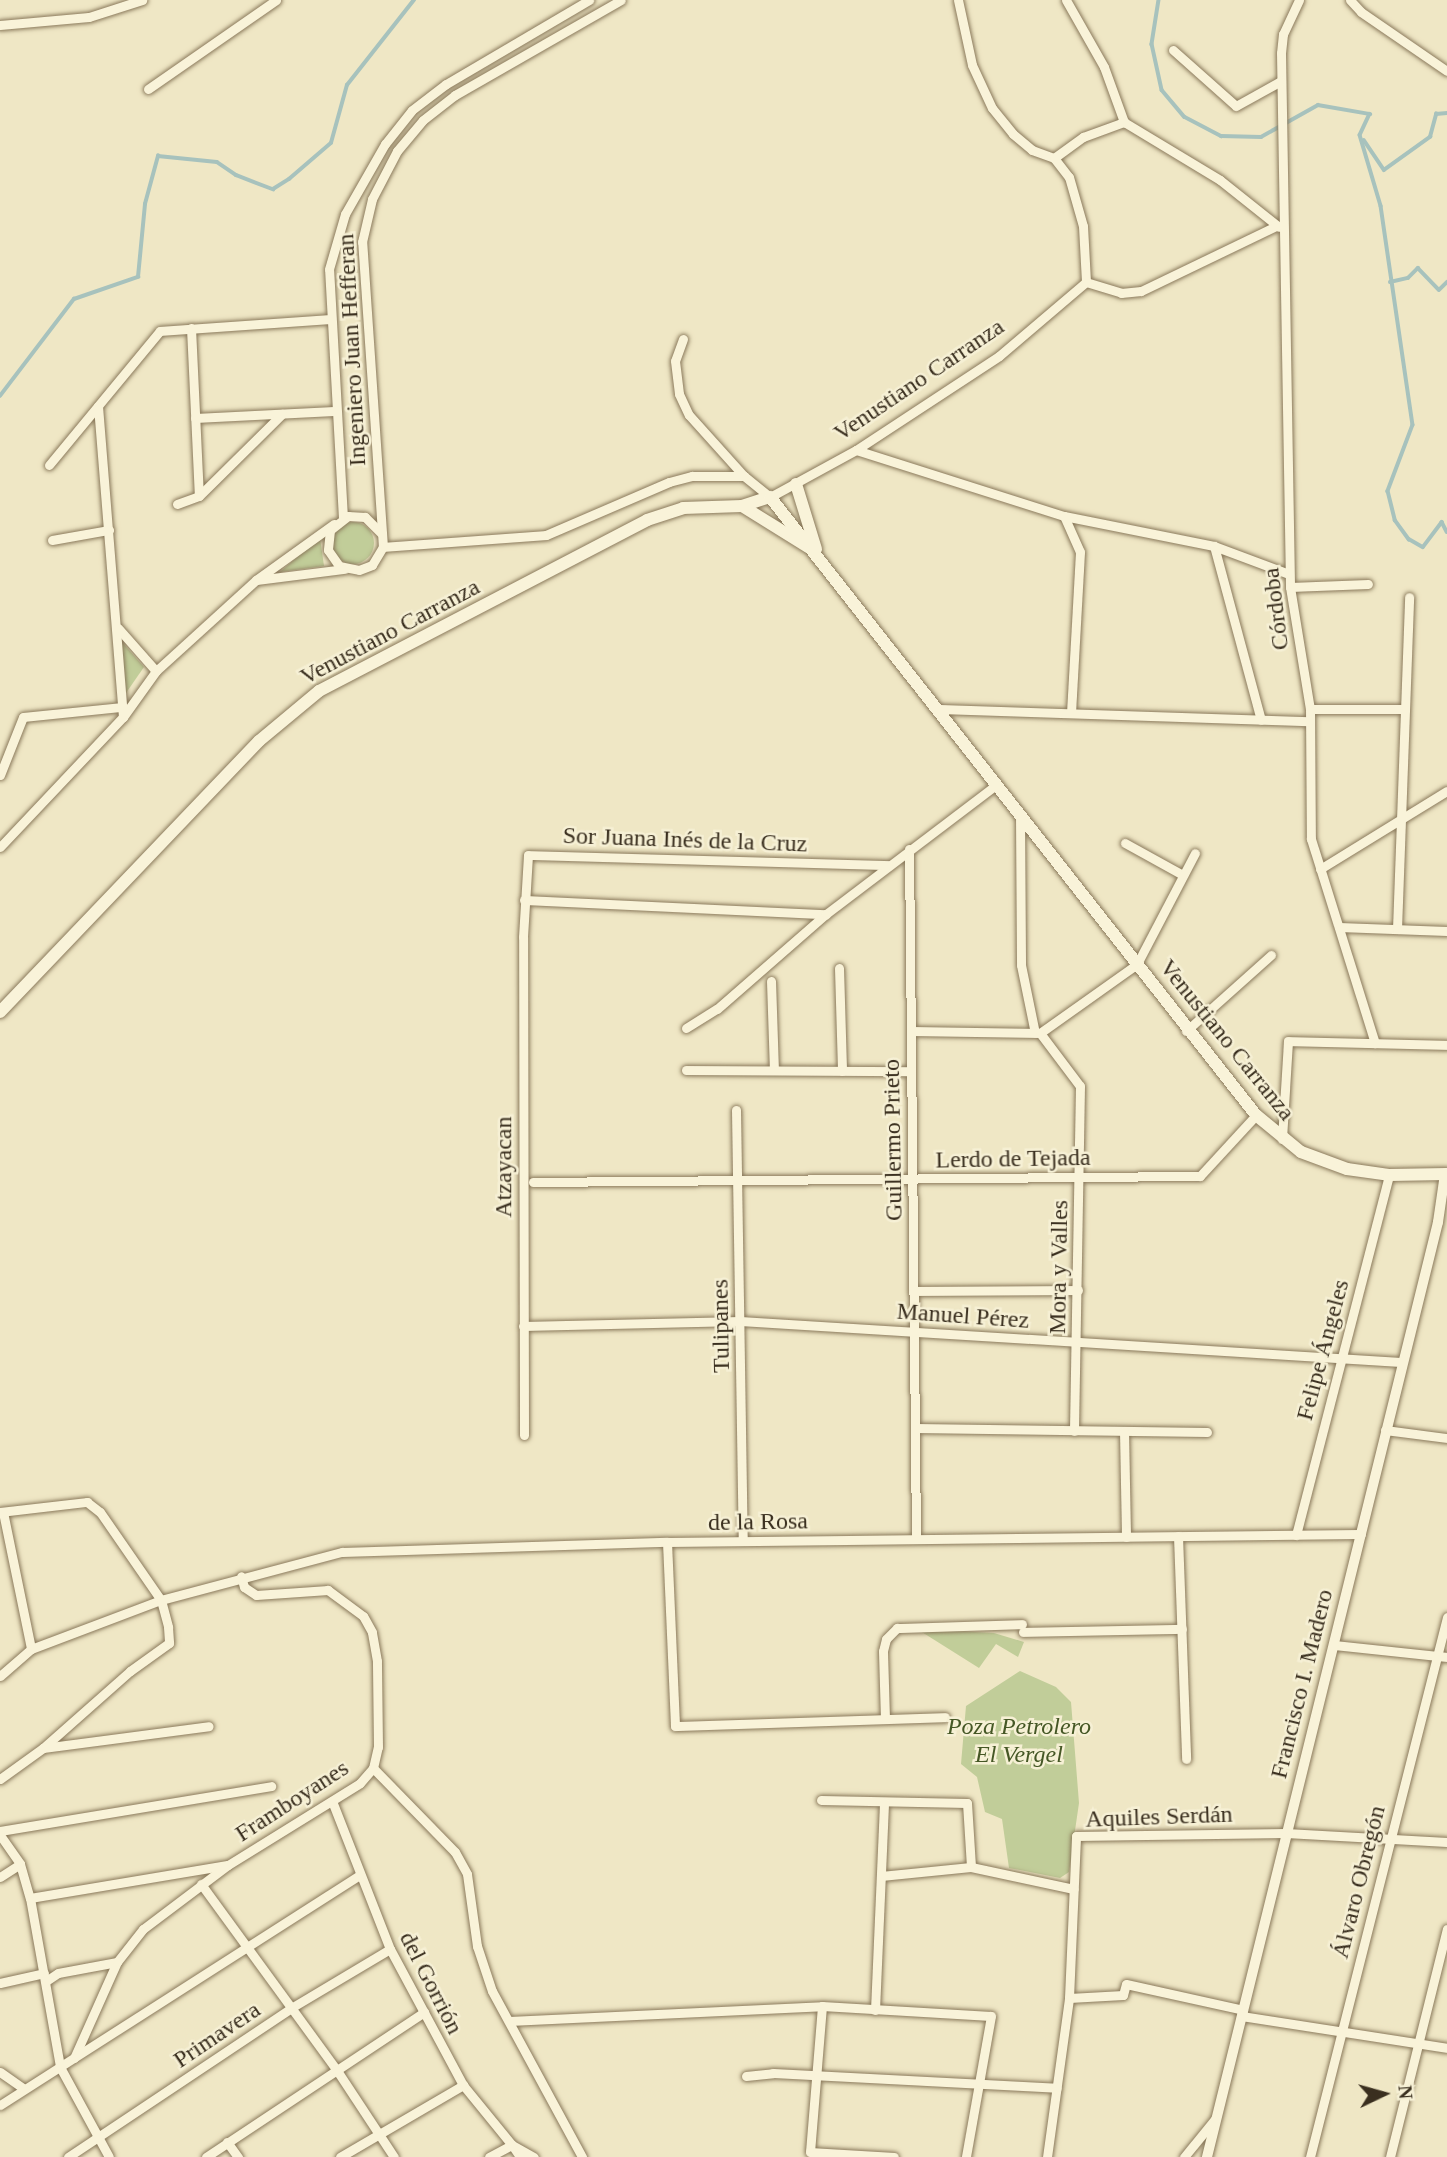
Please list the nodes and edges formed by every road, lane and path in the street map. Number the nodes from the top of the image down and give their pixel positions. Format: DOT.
graph roads {
  1 [pos="142,0"];
  2 [pos="276,0"];
  3 [pos="589,0"];
  4 [pos="621,0"];
  5 [pos="958,0"];
  6 [pos="1066,0"];
  7 [pos="1350,0"];
  8 [pos="1300,1"];
  9 [pos="0,25"];
  10 [pos="1173,50"];
  11 [pos="1447,71"];
  12 [pos="1282,81"];
  13 [pos="148,89"];
  14 [pos="1124,122"];
  15 [pos="1054,158"];
  16 [pos="1280,228"];
  17 [pos="1086,282"];
  18 [pos="330,319"];
  19 [pos="191,328"];
  20 [pos="684,339"];
  21 [pos="98,406"];
  22 [pos="334,411"];
  23 [pos="282,414"];
  24 [pos="195,418"];
  25 [pos="856,450"];
  26 [pos="49,464"];
  27 [pos="744,476"];
  28 [pos="796,484"];
  29 [pos="199,496"];
  30 [pos="770,497"];
  31 [pos="177,504"];
  32 [pos="742,506"];
  33 [pos="1064,516"];
  34 [pos="339,521"];
  35 [pos="109,530"];
  36 [pos="381,533"];
  37 [pos="52,540"];
  38 [pos="1214,546"];
  39 [pos="383,547"];
  40 [pos="817,553"];
  41 [pos="345,569"];
  42 [pos="1289,574"];
  43 [pos="256,580"];
  44 [pos="1368,584"];
  45 [pos="1290,587"];
  46 [pos="1409,597"];
  47 [pos="118,628"];
  48 [pos="156,671"];
  49 [pos="940,709"];
  50 [pos="1310,709"];
  51 [pos="1405,709"];
  52 [pos="122,712"];
  53 [pos="1071,713"];
  54 [pos="1261,720"];
  55 [pos="1309,721"];
  56 [pos="0,775"];
  57 [pos="996,785"];
  58 [pos="1447,791"];
  59 [pos="1020,816"];
  60 [pos="1401,818"];
  61 [pos="1125,843"];
  62 [pos="0,847"];
  63 [pos="909,849"];
  64 [pos="1195,853"];
  65 [pos="888,865"];
  66 [pos="1320,869"];
  67 [pos="1183,875"];
  68 [pos="524,901"];
  69 [pos="826,914"];
  70 [pos="1339,927"];
  71 [pos="1397,929"];
  72 [pos="1447,932"];
  73 [pos="1271,956"];
  74 [pos="1138,964"];
  75 [pos="839,968"];
  76 [pos="771,981"];
  77 [pos="0,1012"];
  78 [pos="686,1028"];
  79 [pos="911,1031"];
  80 [pos="1186,1031"];
  81 [pos="1038,1033"];
  82 [pos="1375,1043"];
  83 [pos="1447,1045"];
  84 [pos="686,1070"];
  85 [pos="774,1070"];
  86 [pos="842,1070"];
  87 [pos="911,1071"];
  88 [pos="736,1110"];
  89 [pos="1256,1115"];
  90 [pos="1282,1140"];
  91 [pos="1446,1174"];
  92 [pos="1389,1175"];
  93 [pos="1081,1177"];
  94 [pos="912,1179"];
  95 [pos="737,1180"];
  96 [pos="533,1182"];
  97 [pos="1447,1209"];
  98 [pos="1438,1222"];
  99 [pos="1078,1290"];
  100 [pos="914,1291"];
  101 [pos="740,1321"];
  102 [pos="523,1326"];
  103 [pos="914,1332"];
  104 [pos="1077,1342"];
  105 [pos="1339,1358"];
  106 [pos="1401,1362"];
  107 [pos="915,1429"];
  108 [pos="1385,1430"];
  109 [pos="1074,1431"];
  110 [pos="1124,1431"];
  111 [pos="1207,1432"];
  112 [pos="524,1435"];
  113 [pos="1447,1438"];
  114 [pos="2,1512"];
  115 [pos="1361,1534"];
  116 [pos="1296,1535"];
  117 [pos="1178,1536"];
  118 [pos="1126,1537"];
  119 [pos="916,1539"];
  120 [pos="743,1541"];
  121 [pos="667,1542"];
  122 [pos="241,1576"];
  123 [pos="161,1600"];
  124 [pos="1447,1617"];
  125 [pos="1182,1629"];
  126 [pos="1334,1645"];
  127 [pos="31,1648"];
  128 [pos="1442,1657"];
  129 [pos="0,1663"];
  130 [pos="14,1664"];
  131 [pos="0,1676"];
  132 [pos="945,1717"];
  133 [pos="885,1718"];
  134 [pos="209,1726"];
  135 [pos="43,1748"];
  136 [pos="1186,1759"];
  137 [pos="373,1768"];
  138 [pos="0,1779"];
  139 [pos="271,1786"];
  140 [pos="821,1800"];
  141 [pos="332,1801"];
  142 [pos="884,1802"];
  143 [pos="0,1833"];
  144 [pos="1286,1833"];
  145 [pos="1388,1842"];
  146 [pos="1447,1842"];
  147 [pos="20,1864"];
  148 [pos="228,1865"];
  149 [pos="971,1867"];
  150 [pos="360,1875"];
  151 [pos="0,1877"];
  152 [pos="881,1877"];
  153 [pos="201,1884"];
  154 [pos="1073,1889"];
  155 [pos="30,1898"];
  156 [pos="1447,1929"];
  157 [pos="390,1949"];
  158 [pos="246,1950"];
  159 [pos="117,1962"];
  160 [pos="45,1977"];
  161 [pos="0,1983"];
  162 [pos="1069,1998"];
  163 [pos="822,2006"];
  164 [pos="290,2008"];
  165 [pos="875,2010"];
  166 [pos="424,2012"];
  167 [pos="1242,2013"];
  168 [pos="509,2021"];
  169 [pos="1343,2030"];
  170 [pos="1416,2042"];
  171 [pos="1447,2048"];
  172 [pos="74,2058"];
  173 [pos="60,2067"];
  174 [pos="336,2069"];
  175 [pos="0,2072"];
  176 [pos="746,2076"];
  177 [pos="819,2076"];
  178 [pos="982,2084"];
  179 [pos="463,2085"];
  180 [pos="1057,2088"];
  181 [pos="24,2089"];
  182 [pos="0,2105"];
  183 [pos="1216,2117"];
  184 [pos="377,2133"];
  185 [pos="96,2139"];
  186 [pos="227,2142"];
  187 [pos="512,2145"];
  188 [pos="68,2157"];
  189 [pos="109,2157"];
  190 [pos="206,2157"];
  191 [pos="238,2157"];
  192 [pos="340,2157"];
  193 [pos="394,2157"];
  194 [pos="489,2157"];
  195 [pos="520,2157"];
  196 [pos="534,2157"];
  197 [pos="582,2157"];
  198 [pos="894,2157"];
  199 [pos="966,2157"];
  200 [pos="1047,2157"];
  201 [pos="1184,2157"];
  202 [pos="1207,2157"];
  203 [pos="1310,2157"];
  204 [pos="1390,2157"];
  1 -- 9 [label="street"];
  2 -- 13 [label="street"];
  3 -- 18 [label="street, Ingeniero Juan Hefferan"];
  4 -- 36 [label="street, Ingeniero Juan Hefferan"];
  5 -- 15 [label="street"];
  6 -- 14 [label="street"];
  7 -- 11 [label="street"];
  8 -- 12 [label="street, Córdoba"];
  10 -- 12 [label="street"];
  12 -- 16 [label="street, Córdoba"];
  14 -- 15 [label="street"];
  14 -- 16 [label="street"];
  15 -- 17 [label="street"];
  16 -- 17 [label="street"];
  16 -- 42 [label="street, Córdoba"];
  17 -- 25 [label="street, Venustiano Carranza"];
  18 -- 19 [label="street"];
  18 -- 22 [label="street, Ingeniero Juan Hefferan"];
  19 -- 21 [label="street"];
  19 -- 24 [label="street"];
  20 -- 27 [label="street"];
  21 -- 26 [label="street"];
  21 -- 35 [label="street"];
  22 -- 23 [label="street"];
  22 -- 34 [label="street, Ingeniero Juan Hefferan"];
  23 -- 24 [label="street"];
  23 -- 29 [label="street"];
  24 -- 29 [label="street"];
  25 -- 28 [label="street, Venustiano Carranza"];
  25 -- 33 [label="street"];
  27 -- 30 [label="street"];
  27 -- 39 [label="street"];
  28 -- 30 [label="street, Venustiano Carranza"];
  28 -- 40 [label="main road"];
  29 -- 31 [label="street"];
  30 -- 32 [label="main road, Venustiano Carranza"];
  30 -- 40 [label="main road, Venustiano Carranza"];
  32 -- 40 [label="main road, Venustiano Carranza"];
  32 -- 77 [label="main road, Venustiano Carranza"];
  33 -- 38 [label="street"];
  33 -- 53 [label="street"];
  34 -- 36 [label="street"];
  34 -- 41 [label="street"];
  34 -- 43 [label="street"];
  35 -- 37 [label="street"];
  35 -- 47 [label="street"];
  36 -- 39 [label="street"];
  38 -- 42 [label="street"];
  38 -- 54 [label="street"];
  39 -- 41 [label="street"];
  40 -- 49 [label="main road, Venustiano Carranza"];
  41 -- 43 [label="street"];
  42 -- 45 [label="street, Córdoba"];
  43 -- 48 [label="street"];
  44 -- 45 [label="street"];
  45 -- 50 [label="street, Córdoba"];
  46 -- 51 [label="street"];
  47 -- 48 [label="street"];
  47 -- 52 [label="street"];
  48 -- 52 [label="street"];
  49 -- 53 [label="street"];
  49 -- 57 [label="main road, Venustiano Carranza"];
  50 -- 51 [label="street"];
  50 -- 55 [label="street, Córdoba"];
  51 -- 60 [label="street"];
  52 -- 56 [label="street"];
  52 -- 62 [label="street"];
  53 -- 54 [label="street"];
  54 -- 55 [label="street"];
  55 -- 66 [label="street, Córdoba"];
  57 -- 59 [label="main road, Venustiano Carranza"];
  57 -- 63 [label="street"];
  58 -- 60 [label="street"];
  59 -- 74 [label="main road, Venustiano Carranza"];
  59 -- 81 [label="street"];
  60 -- 66 [label="street"];
  60 -- 71 [label="street"];
  61 -- 67 [label="street"];
  63 -- 65 [label="street"];
  63 -- 79 [label="street, Guillermo Prieto"];
  64 -- 67 [label="street, Venustiano Carranza"];
  65 -- 68 [label="street, Sor Juana Inés de la Cruz"];
  65 -- 69 [label="street"];
  66 -- 70 [label="street, Córdoba"];
  67 -- 74 [label="street, Venustiano Carranza"];
  68 -- 69 [label="street"];
  68 -- 102 [label="street, Atzayacan"];
  69 -- 78 [label="street"];
  70 -- 71 [label="street"];
  70 -- 82 [label="street, Córdoba"];
  71 -- 72 [label="street"];
  73 -- 80 [label="street"];
  74 -- 80 [label="main road, Venustiano Carranza"];
  74 -- 81 [label="street"];
  75 -- 86 [label="street"];
  76 -- 85 [label="street"];
  79 -- 81 [label="street"];
  79 -- 87 [label="street, Guillermo Prieto"];
  80 -- 89 [label="main road, Venustiano Carranza"];
  81 -- 93 [label="street, Mora y Valles"];
  82 -- 83 [label="street"];
  82 -- 90 [label="street"];
  84 -- 85 [label="street"];
  85 -- 86 [label="street"];
  86 -- 87 [label="street"];
  87 -- 94 [label="street, Guillermo Prieto"];
  88 -- 95 [label="street, Tulipanes"];
  89 -- 90 [label="main road, Venustiano Carranza"];
  89 -- 93 [label="street, Lerdo de Tejada"];
  90 -- 92 [label="main road, Venustiano Carranza"];
  91 -- 92 [label="main road, Venustiano Carranza"];
  91 -- 98 [label="street, Francisco I. Madero"];
  92 -- 105 [label="street, Felipe Ángeles"];
  93 -- 94 [label="street, Lerdo de Tejada"];
  93 -- 99 [label="street, Mora y Valles"];
  94 -- 95 [label="street, Lerdo de Tejada"];
  94 -- 100 [label="street, Guillermo Prieto"];
  95 -- 96 [label="street, Lerdo de Tejada"];
  95 -- 101 [label="street, Tulipanes"];
  97 -- 98 [label="street, Francisco I. Madero"];
  98 -- 106 [label="street, Francisco I. Madero"];
  99 -- 100 [label="street"];
  99 -- 104 [label="street, Mora y Valles"];
  100 -- 103 [label="street, Guillermo Prieto"];
  101 -- 102 [label="street, Manuel Pérez"];
  101 -- 103 [label="street, Manuel Pérez"];
  101 -- 120 [label="street, Tulipanes"];
  102 -- 112 [label="street, Atzayacan"];
  103 -- 104 [label="street, Manuel Pérez"];
  103 -- 107 [label="street, Guillermo Prieto"];
  104 -- 105 [label="street, Manuel Pérez"];
  104 -- 109 [label="street, Mora y Valles"];
  105 -- 106 [label="street, Manuel Pérez"];
  105 -- 116 [label="street, Felipe Ángeles"];
  106 -- 108 [label="street, Francisco I. Madero"];
  107 -- 109 [label="street"];
  107 -- 119 [label="street, Guillermo Prieto"];
  108 -- 113 [label="street"];
  108 -- 115 [label="street, Francisco I. Madero"];
  109 -- 110 [label="street"];
  110 -- 111 [label="street"];
  110 -- 118 [label="street"];
  114 -- 123 [label="street"];
  114 -- 127 [label="street"];
  115 -- 116 [label="street, de la Rosa"];
  115 -- 126 [label="street, Francisco I. Madero"];
  116 -- 117 [label="street, de la Rosa"];
  117 -- 118 [label="street, de la Rosa"];
  117 -- 125 [label="street"];
  118 -- 119 [label="street, de la Rosa"];
  119 -- 120 [label="street, de la Rosa"];
  120 -- 121 [label="street, de la Rosa"];
  121 -- 122 [label="street, de la Rosa"];
  121 -- 133 [label="street"];
  122 -- 123 [label="street, de la Rosa"];
  122 -- 137 [label="street, Framboyanes"];
  123 -- 127 [label="street, de la Rosa"];
  123 -- 135 [label="street"];
  124 -- 128 [label="street, Álvaro Obregón"];
  125 -- 133 [label="street"];
  125 -- 136 [label="street"];
  126 -- 128 [label="street"];
  126 -- 144 [label="street, Francisco I. Madero"];
  127 -- 130 [label="street"];
  128 -- 145 [label="street, Álvaro Obregón"];
  129 -- 130 [label="street"];
  130 -- 131 [label="street"];
  132 -- 133 [label="street"];
  134 -- 135 [label="street"];
  135 -- 138 [label="street"];
  137 -- 141 [label="street, Framboyanes"];
  137 -- 168 [label="street"];
  139 -- 143 [label="street"];
  140 -- 142 [label="street"];
  141 -- 148 [label="street, Framboyanes"];
  141 -- 150 [label="street, del Gorrión"];
  142 -- 149 [label="street"];
  142 -- 152 [label="street"];
  143 -- 147 [label="street"];
  144 -- 145 [label="street, Aquiles Serdán"];
  144 -- 154 [label="street, Aquiles Serdán"];
  144 -- 167 [label="street, Francisco I. Madero"];
  145 -- 146 [label="street, Aquiles Serdán"];
  145 -- 169 [label="street, Álvaro Obregón"];
  147 -- 151 [label="street"];
  147 -- 155 [label="street"];
  148 -- 153 [label="street, Framboyanes"];
  148 -- 155 [label="street"];
  149 -- 152 [label="street"];
  149 -- 154 [label="street"];
  150 -- 157 [label="street, del Gorrión"];
  150 -- 158 [label="street"];
  152 -- 165 [label="street"];
  153 -- 158 [label="street"];
  153 -- 159 [label="street, Framboyanes"];
  154 -- 162 [label="street"];
  155 -- 160 [label="street"];
  156 -- 170 [label="street"];
  157 -- 164 [label="street, Primavera"];
  157 -- 166 [label="street, del Gorrión"];
  158 -- 164 [label="street"];
  158 -- 172 [label="street"];
  159 -- 160 [label="street"];
  159 -- 172 [label="street, Framboyanes"];
  160 -- 161 [label="street"];
  160 -- 173 [label="street"];
  162 -- 167 [label="street"];
  162 -- 180 [label="street"];
  163 -- 165 [label="street"];
  163 -- 168 [label="street"];
  163 -- 177 [label="street"];
  164 -- 174 [label="street"];
  164 -- 185 [label="street, Primavera"];
  165 -- 178 [label="street"];
  166 -- 174 [label="street"];
  166 -- 179 [label="street, del Gorrión"];
  167 -- 169 [label="street"];
  167 -- 183 [label="street, Francisco I. Madero"];
  168 -- 197 [label="street"];
  169 -- 170 [label="street"];
  169 -- 203 [label="street, Álvaro Obregón"];
  170 -- 171 [label="street"];
  170 -- 204 [label="street"];
  172 -- 173 [label="street"];
  173 -- 181 [label="street"];
  173 -- 185 [label="street"];
  174 -- 184 [label="street"];
  174 -- 186 [label="street"];
  175 -- 181 [label="street"];
  176 -- 177 [label="street"];
  177 -- 178 [label="street"];
  177 -- 198 [label="street"];
  178 -- 180 [label="street"];
  178 -- 199 [label="street"];
  179 -- 184 [label="street"];
  179 -- 187 [label="street, del Gorrión"];
  180 -- 200 [label="street"];
  181 -- 182 [label="street"];
  183 -- 201 [label="street"];
  183 -- 202 [label="street, Francisco I. Madero"];
  184 -- 192 [label="street"];
  184 -- 193 [label="street"];
  185 -- 188 [label="street, Primavera"];
  185 -- 189 [label="street"];
  186 -- 190 [label="street"];
  186 -- 191 [label="street"];
  187 -- 194 [label="street"];
  187 -- 195 [label="street"];
  187 -- 196 [label="street, del Gorrión"];
}
